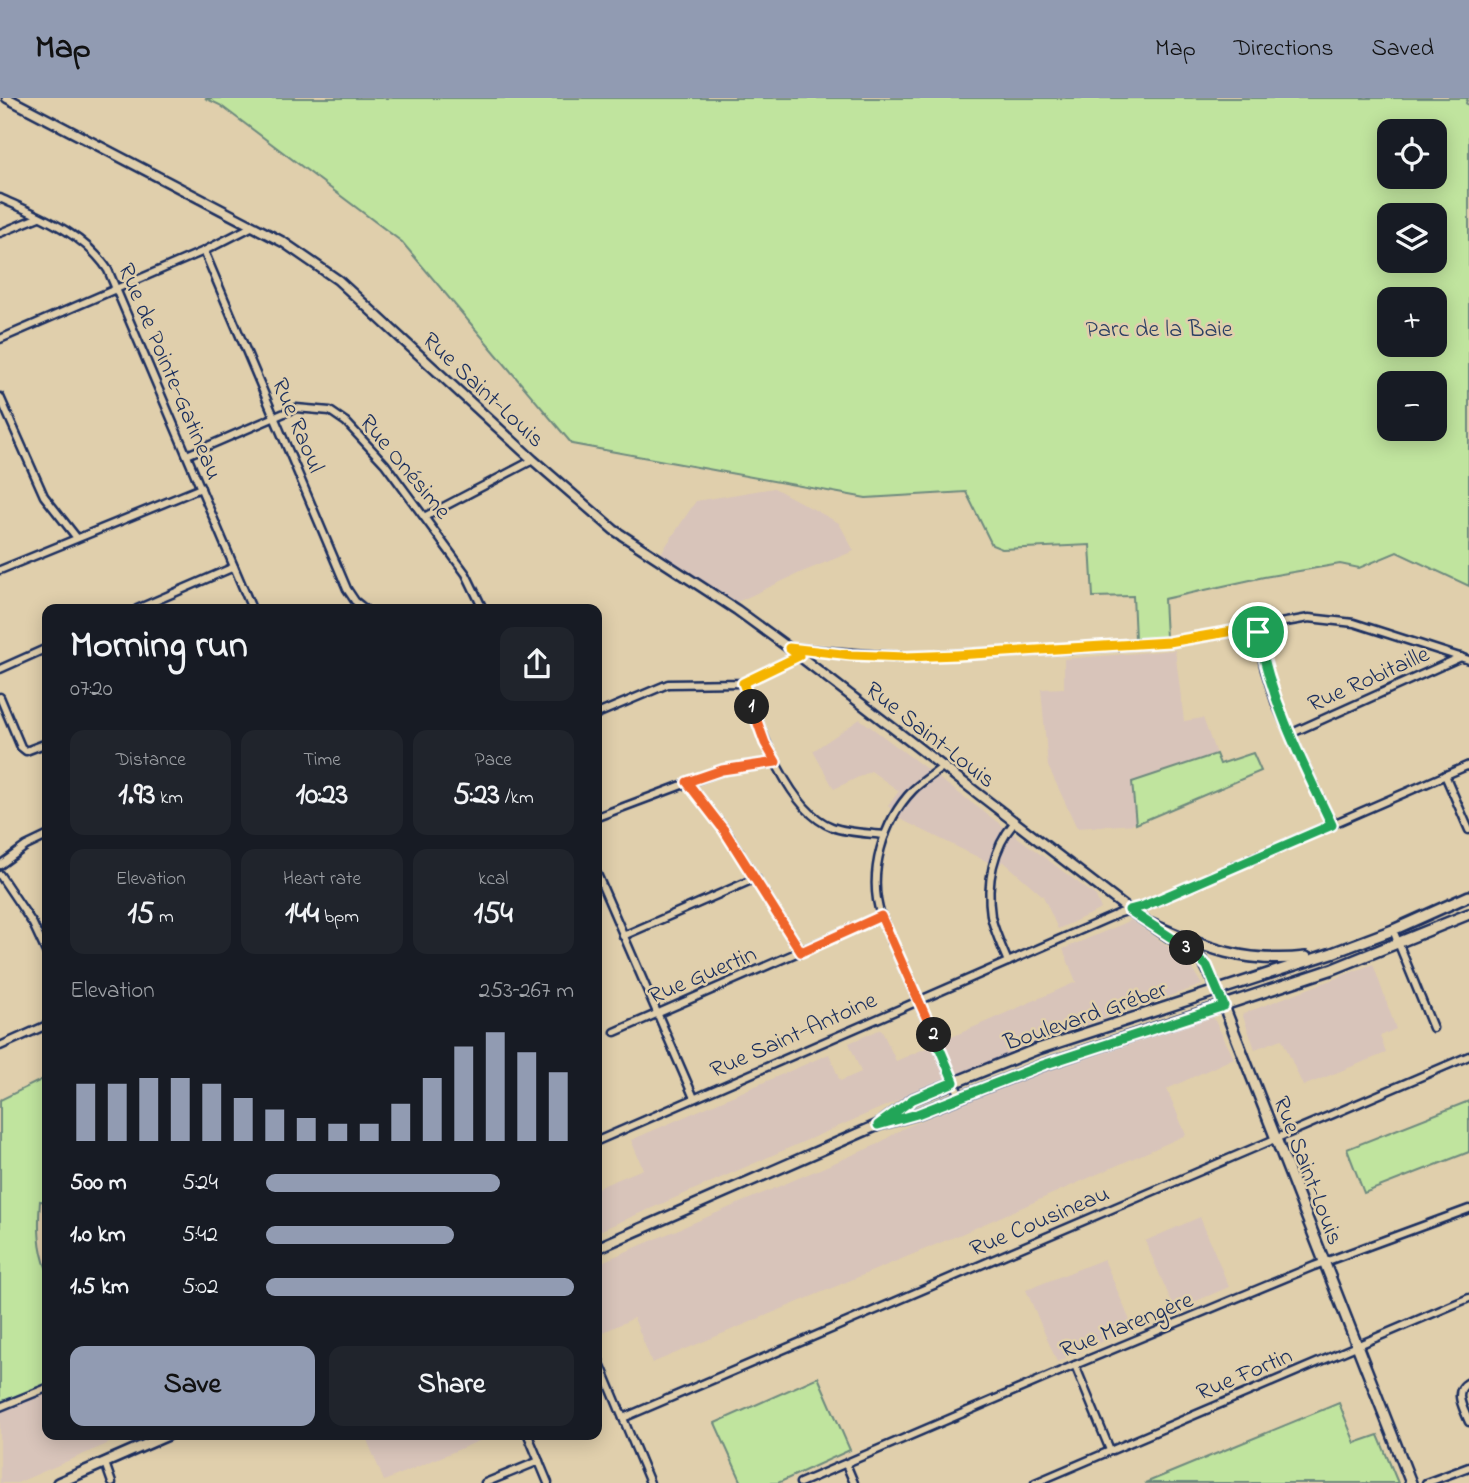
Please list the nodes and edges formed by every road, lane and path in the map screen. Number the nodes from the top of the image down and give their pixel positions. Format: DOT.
graph roads {
  1 [pos="7,98"];
  2 [pos="0,103"];
  3 [pos="0,198"];
  4 [pos="39,217"];
  5 [pos="251,227"];
  6 [pos="0,233"];
  7 [pos="204,251"];
  8 [pos="117,287"];
  9 [pos="0,339"];
  10 [pos="0,397"];
  11 [pos="275,417"];
  12 [pos="187,455"];
  13 [pos="533,460"];
  14 [pos="201,488"];
  15 [pos="426,516"];
  16 [pos="77,538"];
  17 [pos="234,567"];
  18 [pos="0,570"];
  19 [pos="149,604"];
  20 [pos="250,604"];
  21 [pos="359,604"];
  22 [pos="481,604"];
  23 [pos="1256,627"];
  24 [pos="789,648"];
  25 [pos="42,650"];
  26 [pos="799,656"];
  27 [pos="1461,657"];
  28 [pos="1469,660"];
  29 [pos="0,669"];
  30 [pos="743,683"];
  31 [pos="0,696"];
  32 [pos="602,712"];
  33 [pos="1290,734"];
  34 [pos="42,745"];
  35 [pos="776,762"];
  36 [pos="1469,765"];
  37 [pos="944,766"];
  38 [pos="1445,775"];
  39 [pos="687,782"];
  40 [pos="602,815"];
  41 [pos="1014,823"];
  42 [pos="1332,825"];
  43 [pos="1469,830"];
  44 [pos="885,835"];
  45 [pos="42,838"];
  46 [pos="0,865"];
  47 [pos="0,875"];
  48 [pos="756,878"];
  49 [pos="602,886"];
  50 [pos="1469,896"];
  51 [pos="1129,910"];
  52 [pos="1469,914"];
  53 [pos="881,916"];
  54 [pos="1151,924"];
  55 [pos="1393,930"];
  56 [pos="623,936"];
  57 [pos="42,943"];
  58 [pos="1398,944"];
  59 [pos="801,952"];
  60 [pos="1332,953"];
  61 [pos="1008,962"];
  62 [pos="1218,991"];
  63 [pos="918,1000"];
  64 [pos="1224,1006"];
  65 [pos="656,1015"];
  66 [pos="42,1027"];
  67 [pos="1433,1028"];
  68 [pos="615,1032"];
  69 [pos="0,1046"];
  70 [pos="1469,1056"];
  71 [pos="954,1082"];
  72 [pos="960,1096"];
  73 [pos="694,1098"];
  74 [pos="878,1125"];
  75 [pos="602,1139"];
  76 [pos="1277,1139"];
  77 [pos="1469,1209"];
  78 [pos="602,1246"];
  79 [pos="1323,1262"];
  80 [pos="1469,1298"];
  81 [pos="1358,1346"];
  82 [pos="1075,1365"];
  83 [pos="602,1368"];
  84 [pos="1469,1382"];
  85 [pos="42,1390"];
  86 [pos="0,1406"];
  87 [pos="623,1418"];
  88 [pos="1469,1422"];
  89 [pos="157,1440"];
  90 [pos="530,1440"];
  91 [pos="1110,1450"];
  92 [pos="539,1461"];
  93 [pos="105,1463"];
  94 [pos="846,1464"];
  95 [pos="1469,1467"];
  96 [pos="58,1483"];
  97 [pos="112,1483"];
  98 [pos="485,1483"];
  99 [pos="548,1483"];
  100 [pos="650,1483"];
  101 [pos="800,1483"];
  102 [pos="854,1483"];
  103 [pos="1035,1483"];
  104 [pos="1411,1483"];
  105 [pos="1426,1483"];
  1 -- 2 [label="street"];
  1 -- 5 [label="street, Rue Saint-Louis"];
  3 -- 4 [label="street, Rue de Pointe-Gatineau"];
  4 -- 6 [label="street"];
  4 -- 8 [label="street, Rue de Pointe-Gatineau"];
  5 -- 7 [label="street"];
  5 -- 13 [label="street, Rue Saint-Louis"];
  7 -- 8 [label="street"];
  7 -- 11 [label="street, Rue Raoul"];
  8 -- 9 [label="street"];
  8 -- 12 [label="street, Rue de Pointe-Gatineau"];
  10 -- 16 [label="street"];
  11 -- 12 [label="street, Rue Onésime"];
  11 -- 15 [label="street, Rue Onésime"];
  11 -- 21 [label="street, Rue Raoul"];
  12 -- 14 [label="street, Rue de Pointe-Gatineau"];
  13 -- 15 [label="street"];
  13 -- 24 [label="street, Rue Saint-Louis"];
  14 -- 16 [label="street"];
  14 -- 17 [label="street, Rue de Pointe-Gatineau"];
  15 -- 22 [label="street, Rue Onésime"];
  16 -- 18 [label="street"];
  17 -- 19 [label="street"];
  17 -- 20 [label="street, Rue de Pointe-Gatineau"];
  23 -- 24 [label="street"];
  23 -- 27 [label="street"];
  23 -- 33 [label="street"];
  24 -- 26 [label="street, Rue Saint-Louis"];
  25 -- 29 [label="street"];
  26 -- 30 [label="street"];
  26 -- 37 [label="street, Rue Saint-Louis"];
  27 -- 28 [label="street"];
  27 -- 33 [label="street, Rue Robitaille"];
  30 -- 32 [label="street"];
  30 -- 35 [label="street"];
  31 -- 34 [label="street"];
  33 -- 42 [label="street"];
  35 -- 39 [label="street"];
  35 -- 44 [label="street"];
  36 -- 38 [label="street, Rue Saint-Antoine"];
  37 -- 41 [label="street, Rue Saint-Louis"];
  37 -- 44 [label="street"];
  38 -- 42 [label="street, Rue Saint-Antoine"];
  38 -- 43 [label="street"];
  39 -- 40 [label="street"];
  39 -- 48 [label="street"];
  41 -- 51 [label="street, Rue Saint-Louis"];
  41 -- 61 [label="street"];
  42 -- 51 [label="street, Rue Saint-Antoine"];
  44 -- 53 [label="street"];
  45 -- 46 [label="street"];
  47 -- 57 [label="street"];
  48 -- 56 [label="street"];
  48 -- 59 [label="street"];
  49 -- 56 [label="street"];
  50 -- 55 [label="main road, Boulevard Gréber"];
  51 -- 54 [label="street, Rue Saint-Louis"];
  51 -- 61 [label="street, Rue Saint-Antoine"];
  52 -- 58 [label="main road, Boulevard Gréber"];
  53 -- 59 [label="street, Rue Guertin"];
  53 -- 63 [label="street"];
  54 -- 60 [label="main road"];
  54 -- 62 [label="street, Rue Saint-Louis"];
  55 -- 58 [label="street"];
  55 -- 60 [label="main road, Boulevard Gréber"];
  56 -- 65 [label="street"];
  58 -- 64 [label="main road, Boulevard Gréber"];
  58 -- 67 [label="street"];
  59 -- 65 [label="street, Rue Guertin"];
  60 -- 62 [label="main road, Boulevard Gréber"];
  61 -- 63 [label="street, Rue Saint-Antoine"];
  62 -- 64 [label="main road, Rue Saint-Louis"];
  62 -- 71 [label="main road, Boulevard Gréber"];
  63 -- 71 [label="street"];
  63 -- 73 [label="street, Rue Saint-Antoine"];
  64 -- 72 [label="main road, Boulevard Gréber"];
  64 -- 76 [label="main road, Rue Saint-Louis"];
  65 -- 68 [label="street, Rue Guertin"];
  65 -- 73 [label="street"];
  66 -- 69 [label="street"];
  70 -- 76 [label="street, Rue Cousineau"];
  71 -- 72 [label="street"];
  71 -- 74 [label="main road, Boulevard Gréber"];
  72 -- 74 [label="main road, Boulevard Gréber"];
  73 -- 75 [label="street, Rue Saint-Antoine"];
  74 -- 78 [label="main road, Boulevard Gréber"];
  76 -- 79 [label="main road, Rue Saint-Louis"];
  76 -- 87 [label="street, Rue Cousineau"];
  77 -- 79 [label="street, Rue Marengère"];
  79 -- 81 [label="main road, Rue Saint-Louis"];
  79 -- 82 [label="street, Rue Marengère"];
  80 -- 81 [label="street, Rue Fortin"];
  81 -- 91 [label="street, Rue Fortin"];
  81 -- 104 [label="main road, Rue Saint-Louis"];
  82 -- 91 [label="street"];
  82 -- 94 [label="street, Rue Marengère"];
  83 -- 87 [label="street"];
  84 -- 88 [label="street"];
  85 -- 86 [label="street"];
  87 -- 100 [label="street"];
  89 -- 93 [label="main road"];
  90 -- 92 [label="street"];
  91 -- 103 [label="street, Rue Fortin"];
  92 -- 98 [label="street"];
  92 -- 99 [label="street"];
  93 -- 96 [label="main road"];
  93 -- 97 [label="street"];
  94 -- 101 [label="street, Rue Marengère"];
  94 -- 102 [label="street"];
  95 -- 105 [label="street"];
}
